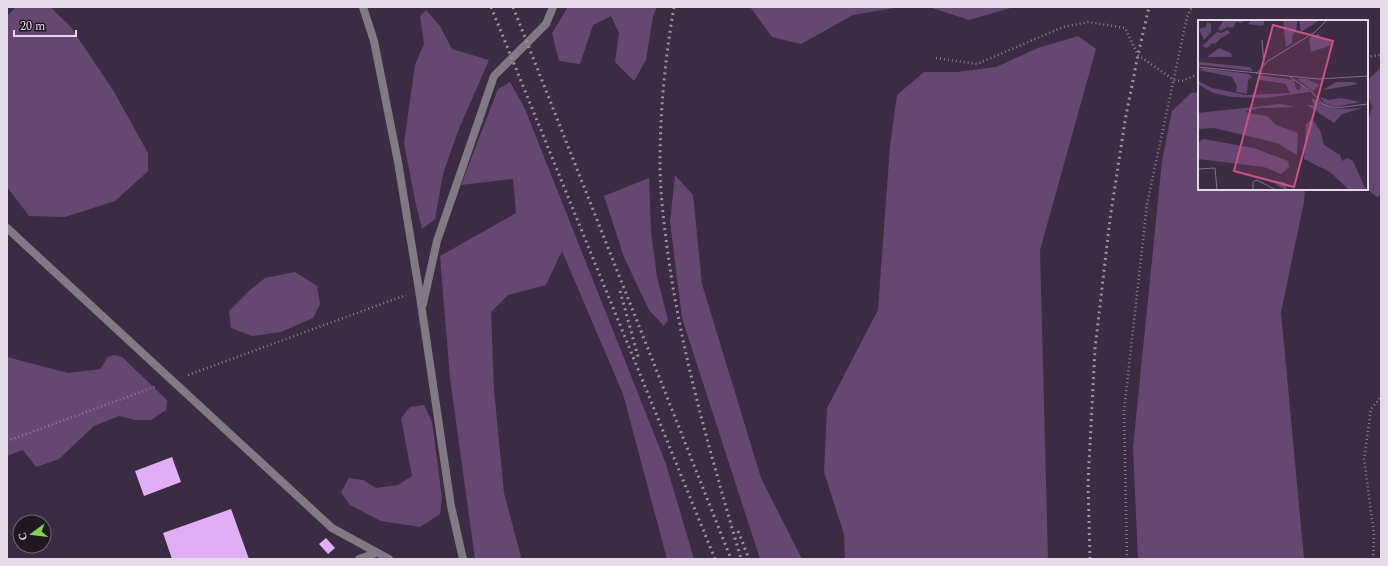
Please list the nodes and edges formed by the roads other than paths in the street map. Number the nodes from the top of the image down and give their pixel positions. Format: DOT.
graph roads {
  1 [pos="363,7"];
  2 [pos="553,7"];
  3 [pos="7,228"];
  4 [pos="422,309"];
  5 [pos="376,553"];
  6 [pos="359,559"];
  7 [pos="389,559"];
  8 [pos="463,559"];
  1 -- 4 [label="lane"];
  2 -- 4 [label="lane"];
  3 -- 5 [label="lane"];
  4 -- 8 [label="lane"];
  5 -- 6 [label="lane"];
  5 -- 7 [label="lane"];
}
